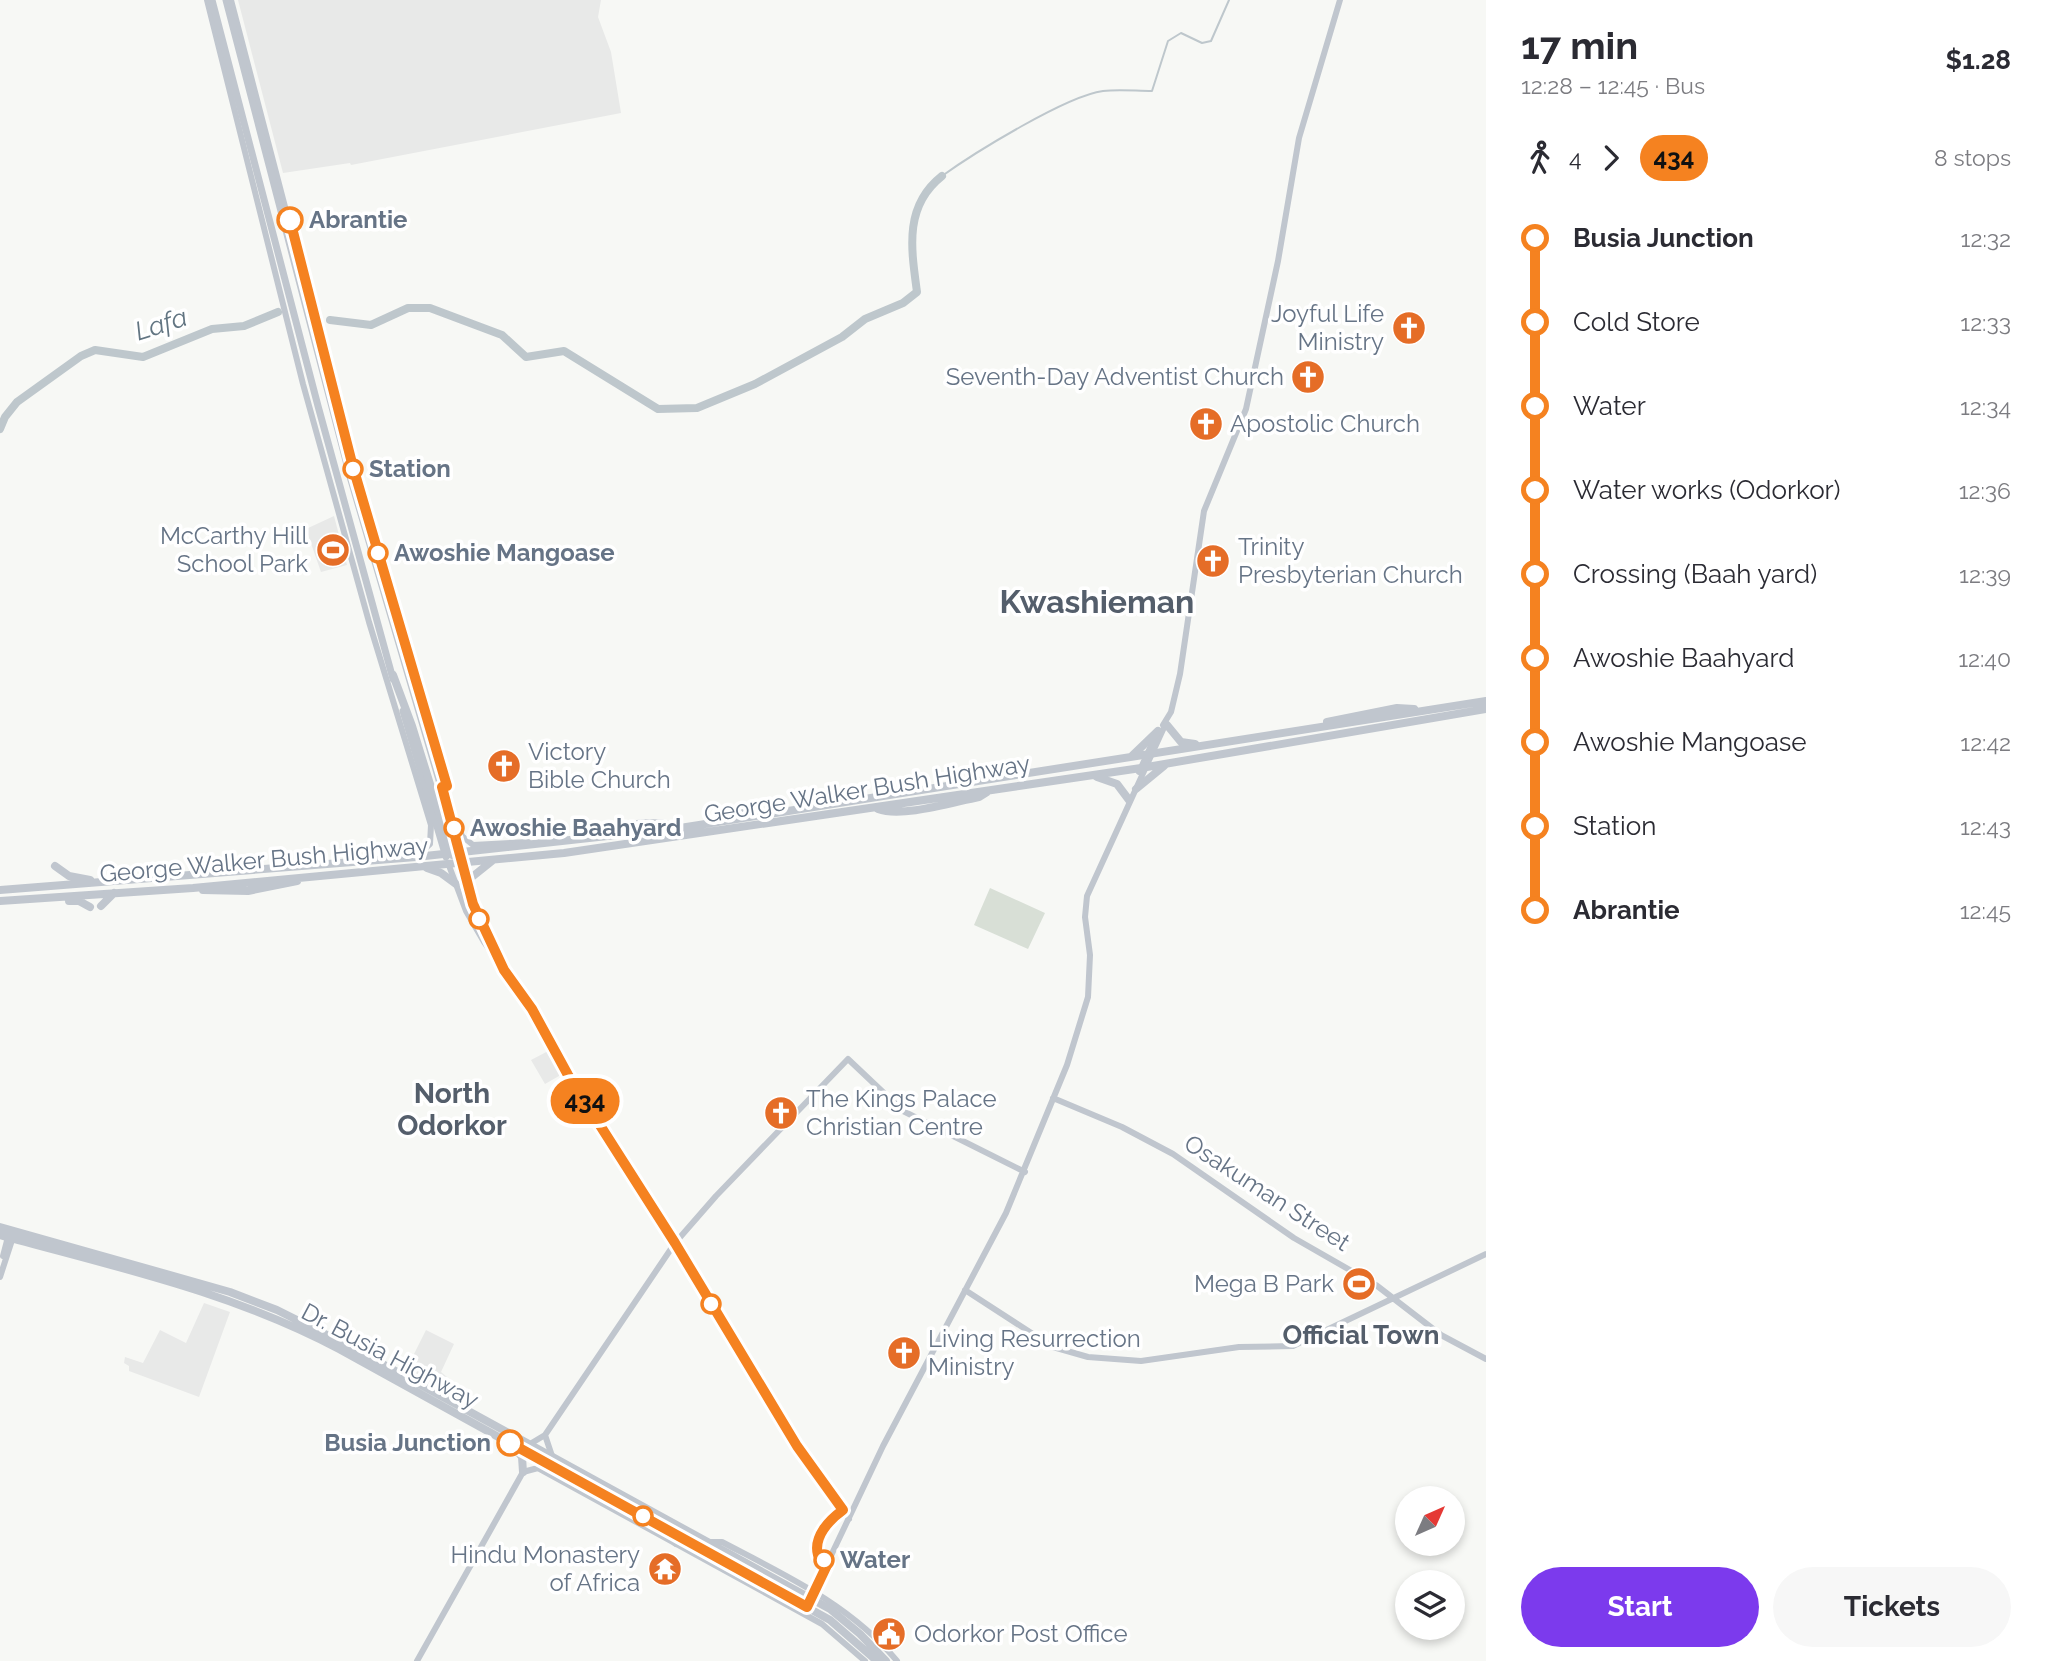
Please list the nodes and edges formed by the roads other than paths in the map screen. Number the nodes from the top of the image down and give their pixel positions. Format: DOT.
graph roads {
  1 [pos="207,0"];
  2 [pos="212,0"];
  3 [pos="229,0"];
  4 [pos="1340,0"];
  5 [pos="222,51"];
  6 [pos="314,407"];
  7 [pos="336,407"];
  8 [pos="375,565"];
  9 [pos="364,571"];
  10 [pos="384,658"];
  11 [pos="393,675"];
  12 [pos="1486,701"];
  13 [pos="1486,709"];
  14 [pos="1166,724"];
  15 [pos="1158,731"];
  16 [pos="1205,746"];
  17 [pos="1149,754"];
  18 [pos="1130,757"];
  19 [pos="1172,762"];
  20 [pos="1143,768"];
  21 [pos="1084,776"];
  22 [pos="1136,789"];
  23 [pos="1128,802"];
  24 [pos="744,808"];
  25 [pos="733,809"];
  26 [pos="763,816"];
  27 [pos="715,822"];
  28 [pos="458,842"];
  29 [pos="543,844"];
  30 [pos="448,850"];
  31 [pos="460,852"];
  32 [pos="416,857"];
  33 [pos="494,859"];
  34 [pos="463,862"];
  35 [pos="448,863"];
  36 [pos="420,866"];
  37 [pos="158,879"];
  38 [pos="467,881"];
  39 [pos="456,884"];
  40 [pos="52,887"];
  41 [pos="0,890"];
  42 [pos="114,893"];
  43 [pos="35,899"];
  44 [pos="0,901"];
  45 [pos="102,906"];
  46 [pos="90,907"];
  47 [pos="504,970"];
  48 [pos="1052,1098"];
  49 [pos="1025,1172"];
  50 [pos="0,1227"];
  51 [pos="9,1234"];
  52 [pos="675,1243"];
  53 [pos="1486,1254"];
  54 [pos="1,1275"];
  55 [pos="965,1290"];
  56 [pos="1394,1297"];
  57 [pos="1486,1359"];
  58 [pos="545,1435"];
  59 [pos="510,1443"];
  60 [pos="530,1444"];
  61 [pos="552,1456"];
  62 [pos="523,1472"];
  63 [pos="849,1519"];
  64 [pos="663,1530"];
  65 [pos="676,1543"];
  66 [pos="819,1581"];
  67 [pos="825,1598"];
  68 [pos="811,1599"];
  69 [pos="417,1661"];
  70 [pos="865,1661"];
  71 [pos="877,1661"];
  72 [pos="886,1661"];
  73 [pos="897,1661"];
  1 -- 5 [label="street"];
  2 -- 5 [label="main road"];
  3 -- 7 [label="main road"];
  4 -- 14 [label="street"];
  5 -- 6 [label="main road"];
  6 -- 9 [label="main road"];
  6 -- 10 [label="street"];
  7 -- 8 [label="main road"];
  7 -- 29 [label="street, George Walker Bush Highway"];
  8 -- 9 [label="main road"];
  8 -- 28 [label="main road"];
  9 -- 10 [label="main road"];
  10 -- 11 [label="main road"];
  10 -- 32 [label="street, George Walker Bush Highway"];
  11 -- 30 [label="highway"];
  12 -- 16 [label="highway, George Walker Bush Highway"];
  13 -- 19 [label="highway, George Walker Bush Highway"];
  14 -- 15 [label="street"];
  14 -- 16 [label="highway"];
  14 -- 17 [label="street"];
  15 -- 17 [label="street"];
  15 -- 18 [label="highway"];
  16 -- 17 [label="highway, George Walker Bush Highway"];
  17 -- 18 [label="highway, George Walker Bush Highway"];
  17 -- 20 [label="street"];
  18 -- 26 [label="highway, George Walker Bush Highway"];
  19 -- 20 [label="highway, George Walker Bush Highway"];
  19 -- 22 [label="highway"];
  20 -- 21 [label="highway, George Walker Bush Highway"];
  20 -- 22 [label="street"];
  20 -- 23 [label="street"];
  21 -- 23 [label="highway"];
  21 -- 33 [label="highway, George Walker Bush Highway"];
  22 -- 23 [label="street"];
  23 -- 48 [label="street"];
  24 -- 26 [label="highway"];
  25 -- 27 [label="highway"];
  26 -- 27 [label="highway, George Walker Bush Highway"];
  27 -- 29 [label="highway, George Walker Bush Highway"];
  28 -- 30 [label="highway"];
  28 -- 31 [label="main road"];
  29 -- 31 [label="highway, George Walker Bush Highway"];
  30 -- 31 [label="highway, George Walker Bush Highway"];
  30 -- 32 [label="highway, George Walker Bush Highway"];
  30 -- 34 [label="highway"];
  30 -- 35 [label="main road"];
  31 -- 34 [label="main road"];
  32 -- 37 [label="highway, George Walker Bush Highway"];
  33 -- 34 [label="highway, George Walker Bush Highway"];
  33 -- 38 [label="highway"];
  34 -- 35 [label="highway, George Walker Bush Highway"];
  34 -- 38 [label="street"];
  35 -- 36 [label="highway, George Walker Bush Highway"];
  35 -- 39 [label="street"];
  36 -- 39 [label="highway"];
  36 -- 42 [label="highway, George Walker Bush Highway"];
  37 -- 40 [label="highway, George Walker Bush Highway"];
  37 -- 40 [label="highway"];
  38 -- 47 [label="street"];
  39 -- 47 [label="street"];
  40 -- 41 [label="highway, George Walker Bush Highway"];
  42 -- 43 [label="highway, George Walker Bush Highway"];
  42 -- 45 [label="highway"];
  43 -- 44 [label="highway, George Walker Bush Highway"];
  43 -- 46 [label="highway"];
  47 -- 52 [label="street"];
  48 -- 49 [label="street"];
  48 -- 56 [label="street, Osakuman Street"];
  49 -- 52 [label="street"];
  49 -- 55 [label="street"];
  50 -- 51 [label="highway, Dr. Busia Highway"];
  51 -- 54 [label="street"];
  51 -- 59 [label="highway, Dr. Busia Highway"];
  51 -- 60 [label="highway, Dr. Busia Highway"];
  52 -- 58 [label="street"];
  52 -- 63 [label="street"];
  53 -- 56 [label="street"];
  55 -- 56 [label="street"];
  55 -- 63 [label="street"];
  56 -- 57 [label="street, Osakuman Street"];
  58 -- 60 [label="street"];
  58 -- 61 [label="street"];
  59 -- 62 [label="highway"];
  59 -- 64 [label="highway, Dr. Busia Highway"];
  60 -- 61 [label="highway, Dr. Busia Highway"];
  61 -- 68 [label="highway, Dr. Busia Highway"];
  62 -- 64 [label="street"];
  62 -- 69 [label="street"];
  63 -- 66 [label="street"];
  64 -- 65 [label="highway"];
  64 -- 68 [label="highway, Dr. Busia Highway"];
  65 -- 70 [label="street"];
  66 -- 67 [label="street"];
  66 -- 68 [label="street"];
  67 -- 68 [label="street, Dr. Busia Highway"];
  67 -- 73 [label="street, Dr. Busia Highway"];
  68 -- 71 [label="highway, Dr. Busia Highway"];
  68 -- 72 [label="highway, Dr. Busia Highway"];
}
